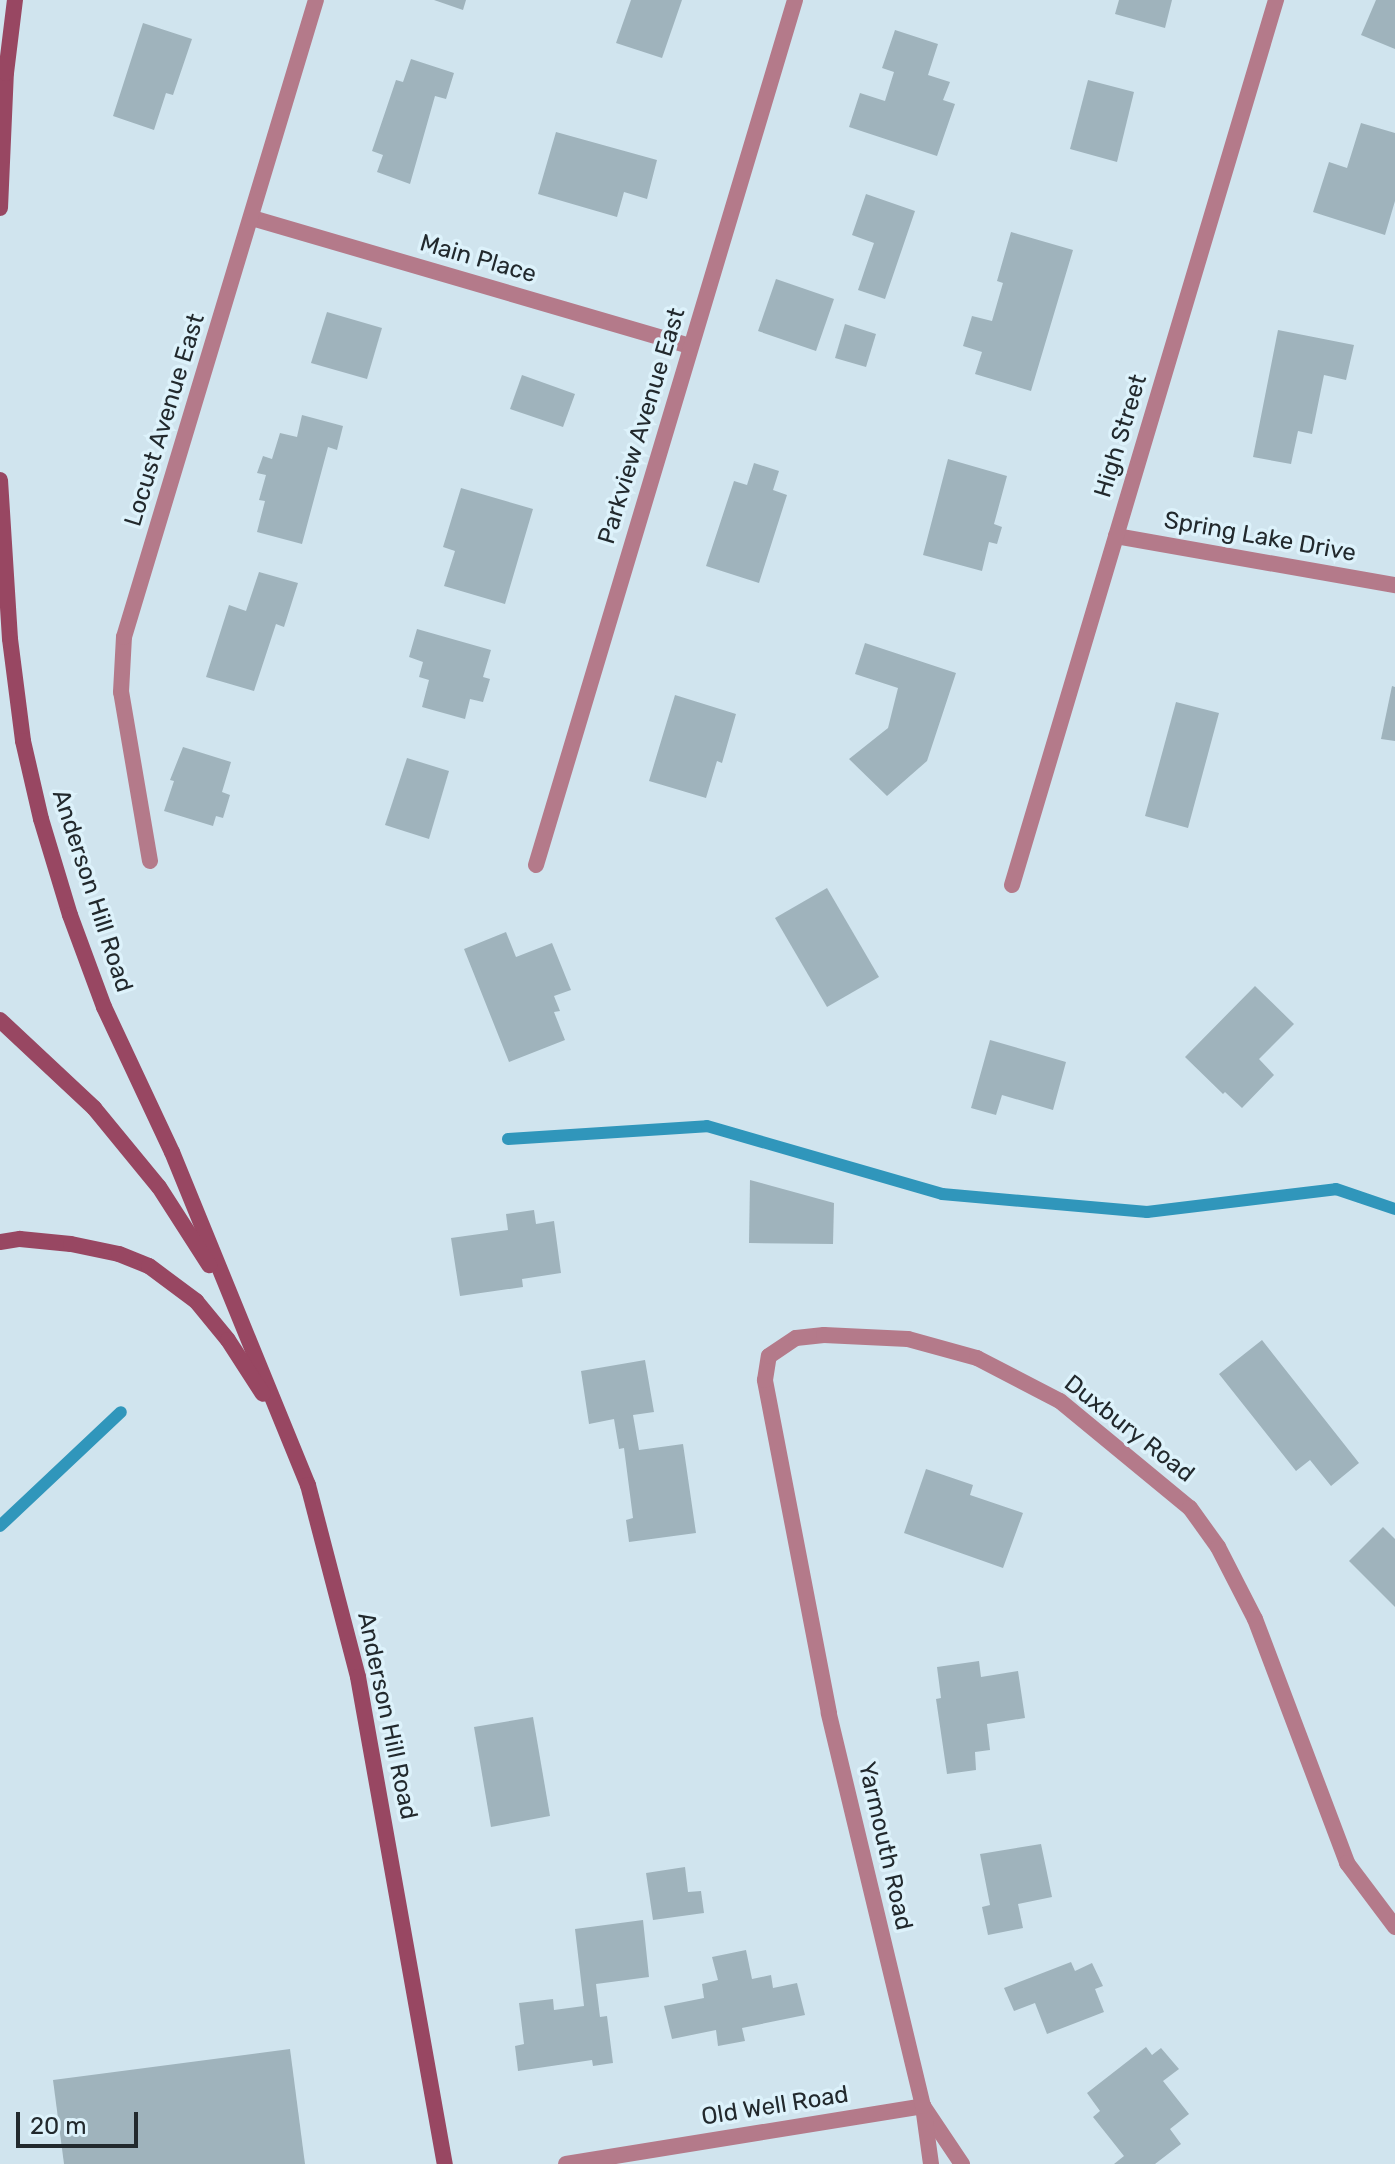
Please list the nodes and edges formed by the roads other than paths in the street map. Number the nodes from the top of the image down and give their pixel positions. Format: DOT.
graph roads {
  1 [pos="15,0"];
  2 [pos="316,0"];
  3 [pos="795,0"];
  4 [pos="1276,0"];
  5 [pos="0,208"];
  6 [pos="252,218"];
  7 [pos="691,346"];
  8 [pos="0,480"];
  9 [pos="1116,536"];
  10 [pos="1395,585"];
  11 [pos="150,861"];
  12 [pos="536,865"];
  13 [pos="1012,885"];
  14 [pos="0,1020"];
  15 [pos="0,1242"];
  16 [pos="228,1293"];
  17 [pos="283,1424"];
  18 [pos="795,1538"];
  19 [pos="1395,1927"];
  20 [pos="923,2106"];
  21 [pos="445,2164"];
  22 [pos="566,2164"];
  23 [pos="931,2164"];
  24 [pos="962,2164"];
  1 -- 5 [label="main road"];
  2 -- 6 [label="street, Locust Avenue East"];
  3 -- 7 [label="street, Parkview Avenue East"];
  4 -- 9 [label="street, High Street"];
  6 -- 7 [label="street, Main Place"];
  6 -- 11 [label="street, Locust Avenue East"];
  7 -- 12 [label="street, Parkview Avenue East"];
  8 -- 16 [label="main road, Anderson Hill Road"];
  9 -- 10 [label="street, Spring Lake Drive"];
  9 -- 13 [label="street, High Street"];
  14 -- 16 [label="main road, Anderson Hill Road"];
  15 -- 17 [label="main road"];
  16 -- 17 [label="main road, Anderson Hill Road"];
  17 -- 21 [label="main road, Anderson Hill Road"];
  18 -- 19 [label="street, Duxbury Road"];
  18 -- 20 [label="street, Yarmouth Road"];
  20 -- 22 [label="street, Old Well Road"];
  20 -- 23 [label="street, Yarmouth Road"];
  20 -- 24 [label="street"];
}
